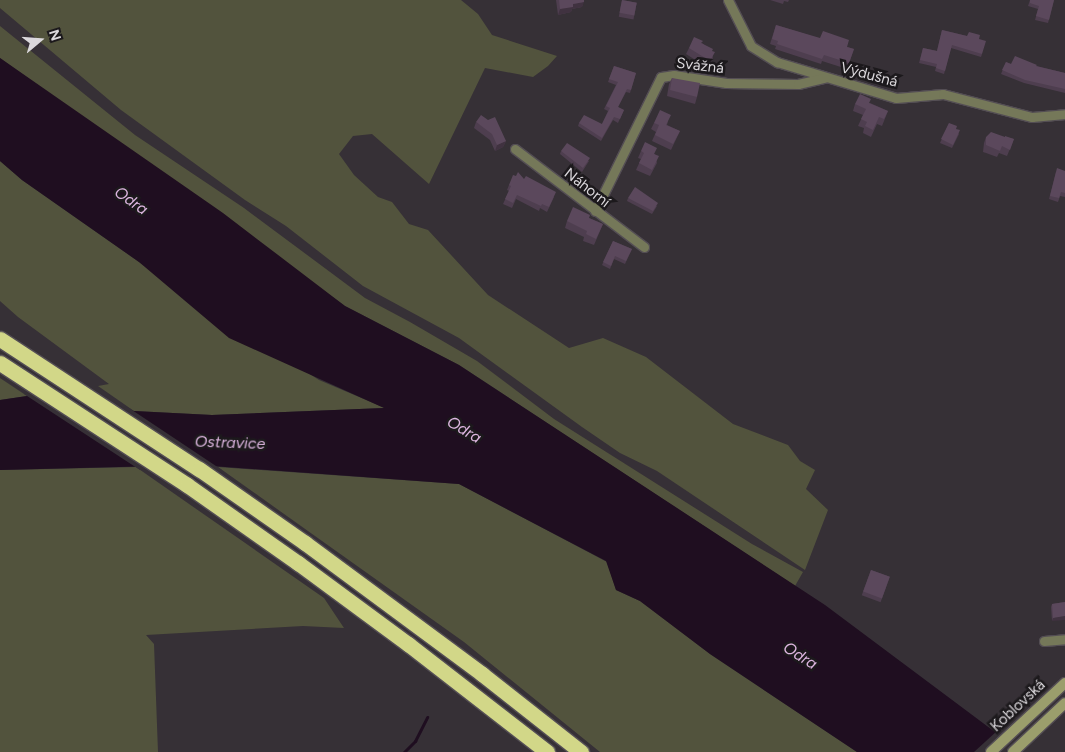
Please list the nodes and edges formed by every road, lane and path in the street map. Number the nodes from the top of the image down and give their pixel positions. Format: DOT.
graph roads {
  1 [pos="728,0"];
  2 [pos="825,78"];
  3 [pos="1065,114"];
  4 [pos="515,149"];
  5 [pos="595,211"];
  6 [pos="644,246"];
  7 [pos="0,339"];
  8 [pos="0,363"];
  9 [pos="1065,639"];
  10 [pos="1044,641"];
  11 [pos="1065,683"];
  12 [pos="1064,704"];
  13 [pos="547,752"];
  14 [pos="581,752"];
  15 [pos="991,752"];
  16 [pos="1012,752"];
  1 -- 2 [label="street, Výdušná"];
  2 -- 3 [label="street, Výdušná"];
  2 -- 5 [label="street, Svážná"];
  4 -- 5 [label="street, Náhorní"];
  5 -- 6 [label="street, Náhorní"];
  7 -- 14 [label="highway"];
  8 -- 13 [label="highway"];
  9 -- 10 [label="street"];
  11 -- 15 [label="street, Koblovská"];
  12 -- 16 [label="street, Koblovská"];
}
